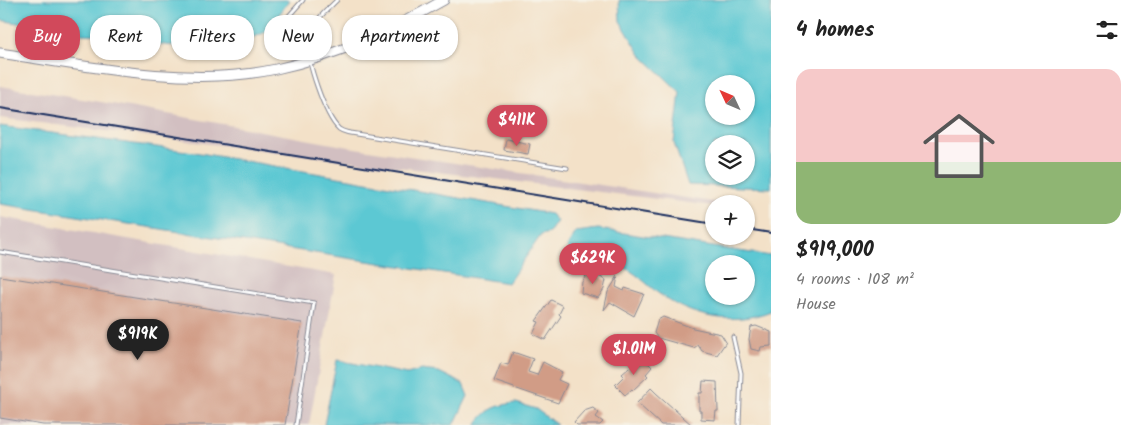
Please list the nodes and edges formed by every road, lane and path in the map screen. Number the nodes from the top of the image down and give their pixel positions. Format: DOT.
graph roads {
  1 [pos="303,0"];
  2 [pos="337,0"];
  3 [pos="444,0"];
  4 [pos="290,15"];
  5 [pos="322,15"];
  6 [pos="0,53"];
  7 [pos="332,54"];
  8 [pos="308,60"];
  9 [pos="567,168"];
  10 [pos="0,252"];
  11 [pos="734,337"];
  12 [pos="296,425"];
  13 [pos="739,425"];
  1 -- 4 [label="lane"];
  2 -- 5 [label="lane"];
  3 -- 7 [label="street"];
  6 -- 8 [label="street"];
  8 -- 9 [label="lane"];
  10 -- 12 [label="lane"];
  11 -- 13 [label="lane"];
}
